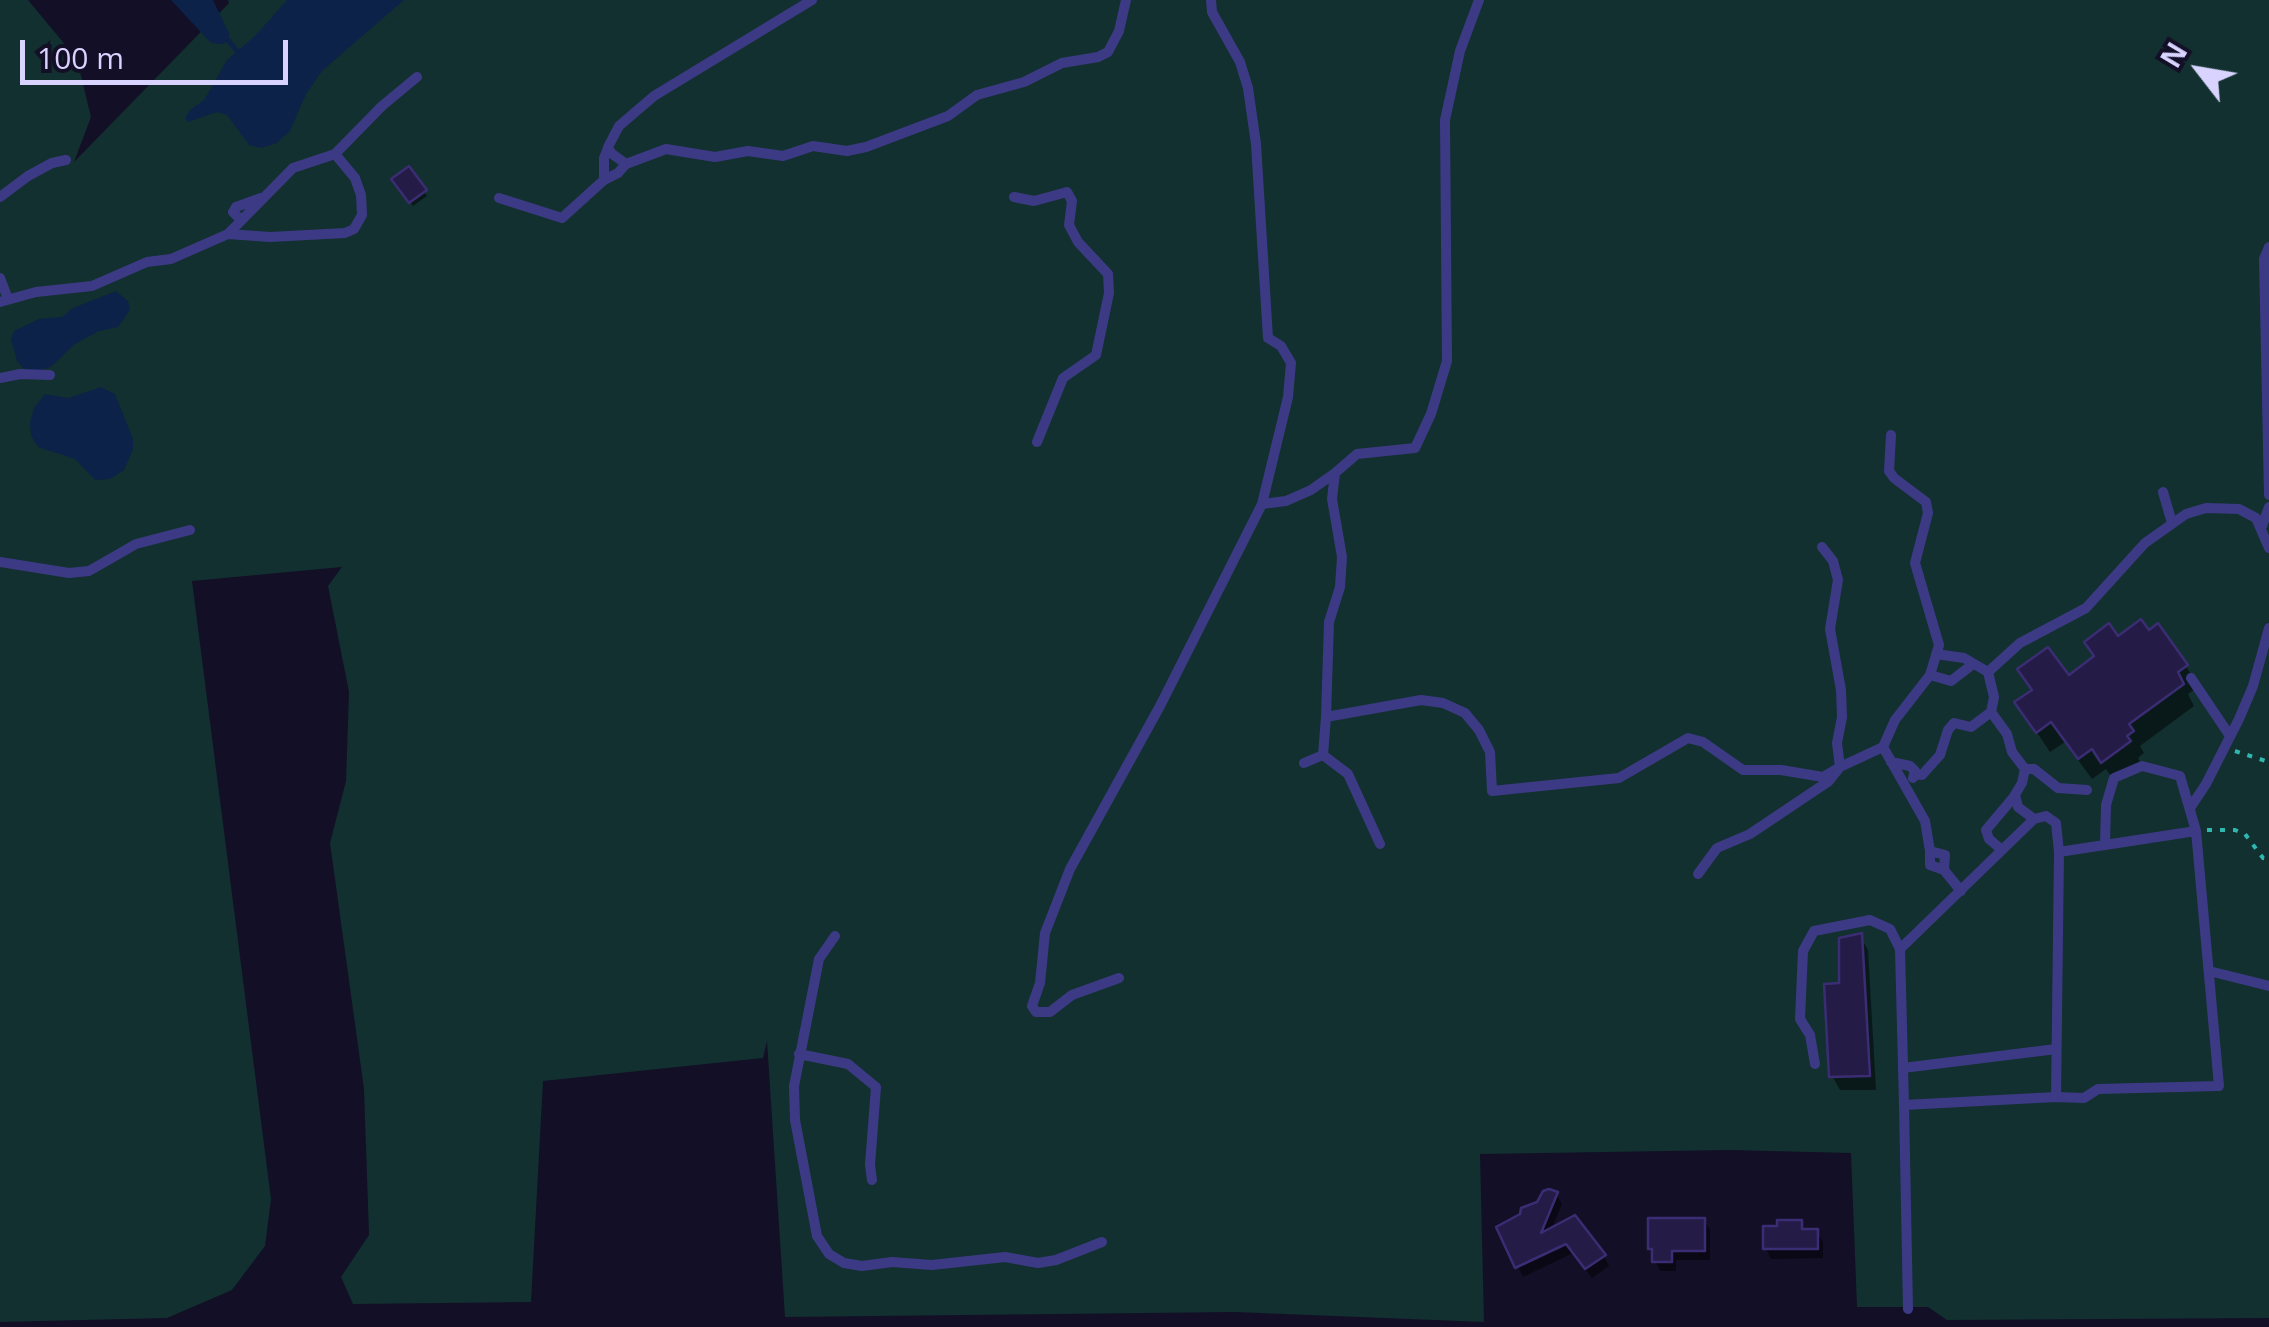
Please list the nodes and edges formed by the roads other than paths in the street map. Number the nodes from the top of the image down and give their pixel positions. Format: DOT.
graph roads {
  1 [pos="812,0"];
  2 [pos="1126,0"];
  3 [pos="1211,0"];
  4 [pos="1479,0"];
  5 [pos="417,77"];
  6 [pos="608,147"];
  7 [pos="335,154"];
  8 [pos="66,160"];
  9 [pos="626,164"];
  10 [pos="604,180"];
  11 [pos="0,197"];
  12 [pos="1014,197"];
  13 [pos="499,198"];
  14 [pos="228,234"];
  15 [pos="2269,248"];
  16 [pos="0,278"];
  17 [pos="4,300"];
  18 [pos="50,375"];
  19 [pos="0,378"];
  20 [pos="1891,435"];
  21 [pos="1037,442"];
  22 [pos="1336,473"];
  23 [pos="2164,492"];
  24 [pos="2269,495"];
  25 [pos="1262,504"];
  26 [pos="2269,506"];
  27 [pos="2172,523"];
  28 [pos="2262,526"];
  29 [pos="190,530"];
  30 [pos="1822,547"];
  31 [pos="2269,548"];
  32 [pos="0,562"];
  33 [pos="2269,628"];
  34 [pos="1936,654"];
  35 [pos="1973,664"];
  36 [pos="1988,672"];
  37 [pos="1930,675"];
  38 [pos="2191,678"];
  39 [pos="1991,712"];
  40 [pos="1326,717"];
  41 [pos="2230,736"];
  42 [pos="1883,747"];
  43 [pos="1323,755"];
  44 [pos="1891,762"];
  45 [pos="1304,763"];
  46 [pos="1840,767"];
  47 [pos="2025,769"];
  48 [pos="1914,774"];
  49 [pos="1904,787"];
  50 [pos="2087,790"];
  51 [pos="2015,794"];
  52 [pos="2190,808"];
  53 [pos="2034,819"];
  54 [pos="2196,831"];
  55 [pos="1380,844"];
  56 [pos="2105,845"];
  57 [pos="2002,850"];
  58 [pos="2059,852"];
  59 [pos="1698,874"];
  60 [pos="1961,891"];
  61 [pos="835,936"];
  62 [pos="1900,949"];
  63 [pos="2209,971"];
  64 [pos="1119,978"];
  65 [pos="2269,986"];
  66 [pos="2056,1049"];
  67 [pos="799,1054"];
  68 [pos="1816,1064"];
  69 [pos="1903,1068"];
  70 [pos="2056,1097"];
  71 [pos="1904,1104"];
  72 [pos="872,1180"];
  73 [pos="1102,1242"];
  74 [pos="1908,1309"];
  1 -- 6 [label="lane"];
  2 -- 9 [label="lane"];
  3 -- 25 [label="lane"];
  4 -- 22 [label="lane"];
  5 -- 7 [label="lane"];
  6 -- 9 [label="lane"];
  6 -- 10 [label="lane"];
  7 -- 14 [label="lane"];
  7 -- 14 [label="lane"];
  8 -- 11 [label="lane"];
  9 -- 10 [label="lane"];
  10 -- 13 [label="lane"];
  12 -- 21 [label="lane"];
  14 -- 17 [label="lane"];
  15 -- 24 [label="lane"];
  16 -- 17 [label="lane"];
  18 -- 19 [label="lane"];
  20 -- 34 [label="lane"];
  22 -- 25 [label="lane"];
  22 -- 40 [label="lane"];
  23 -- 27 [label="lane"];
  25 -- 64 [label="lane"];
  26 -- 28 [label="lane"];
  27 -- 28 [label="lane"];
  27 -- 36 [label="lane"];
  28 -- 31 [label="lane"];
  29 -- 32 [label="lane"];
  30 -- 46 [label="lane"];
  33 -- 41 [label="lane"];
  34 -- 35 [label="lane"];
  34 -- 37 [label="lane"];
  35 -- 36 [label="lane"];
  35 -- 37 [label="lane"];
  36 -- 39 [label="lane"];
  37 -- 42 [label="lane"];
  38 -- 41 [label="lane"];
  39 -- 47 [label="lane"];
  39 -- 48 [label="lane"];
  40 -- 43 [label="lane"];
  40 -- 46 [label="lane"];
  41 -- 52 [label="lane"];
  42 -- 44 [label="lane"];
  42 -- 46 [label="lane"];
  43 -- 45 [label="lane"];
  43 -- 55 [label="lane"];
  44 -- 48 [label="lane"];
  44 -- 49 [label="lane"];
  46 -- 59 [label="lane"];
  47 -- 50 [label="lane"];
  47 -- 51 [label="lane"];
  48 -- 49 [label="lane"];
  49 -- 60 [label="lane"];
  51 -- 53 [label="lane"];
  51 -- 57 [label="lane"];
  52 -- 54 [label="lane"];
  52 -- 56 [label="lane"];
  53 -- 57 [label="lane"];
  53 -- 58 [label="lane"];
  54 -- 56 [label="lane"];
  54 -- 63 [label="lane"];
  56 -- 58 [label="lane"];
  57 -- 60 [label="lane"];
  58 -- 66 [label="lane"];
  60 -- 62 [label="lane"];
  61 -- 67 [label="lane"];
  62 -- 68 [label="lane"];
  62 -- 69 [label="lane"];
  63 -- 65 [label="lane"];
  63 -- 70 [label="lane"];
  66 -- 69 [label="lane"];
  66 -- 70 [label="lane"];
  67 -- 72 [label="lane"];
  67 -- 73 [label="lane"];
  69 -- 71 [label="lane"];
  70 -- 71 [label="lane"];
  71 -- 74 [label="lane"];
}
